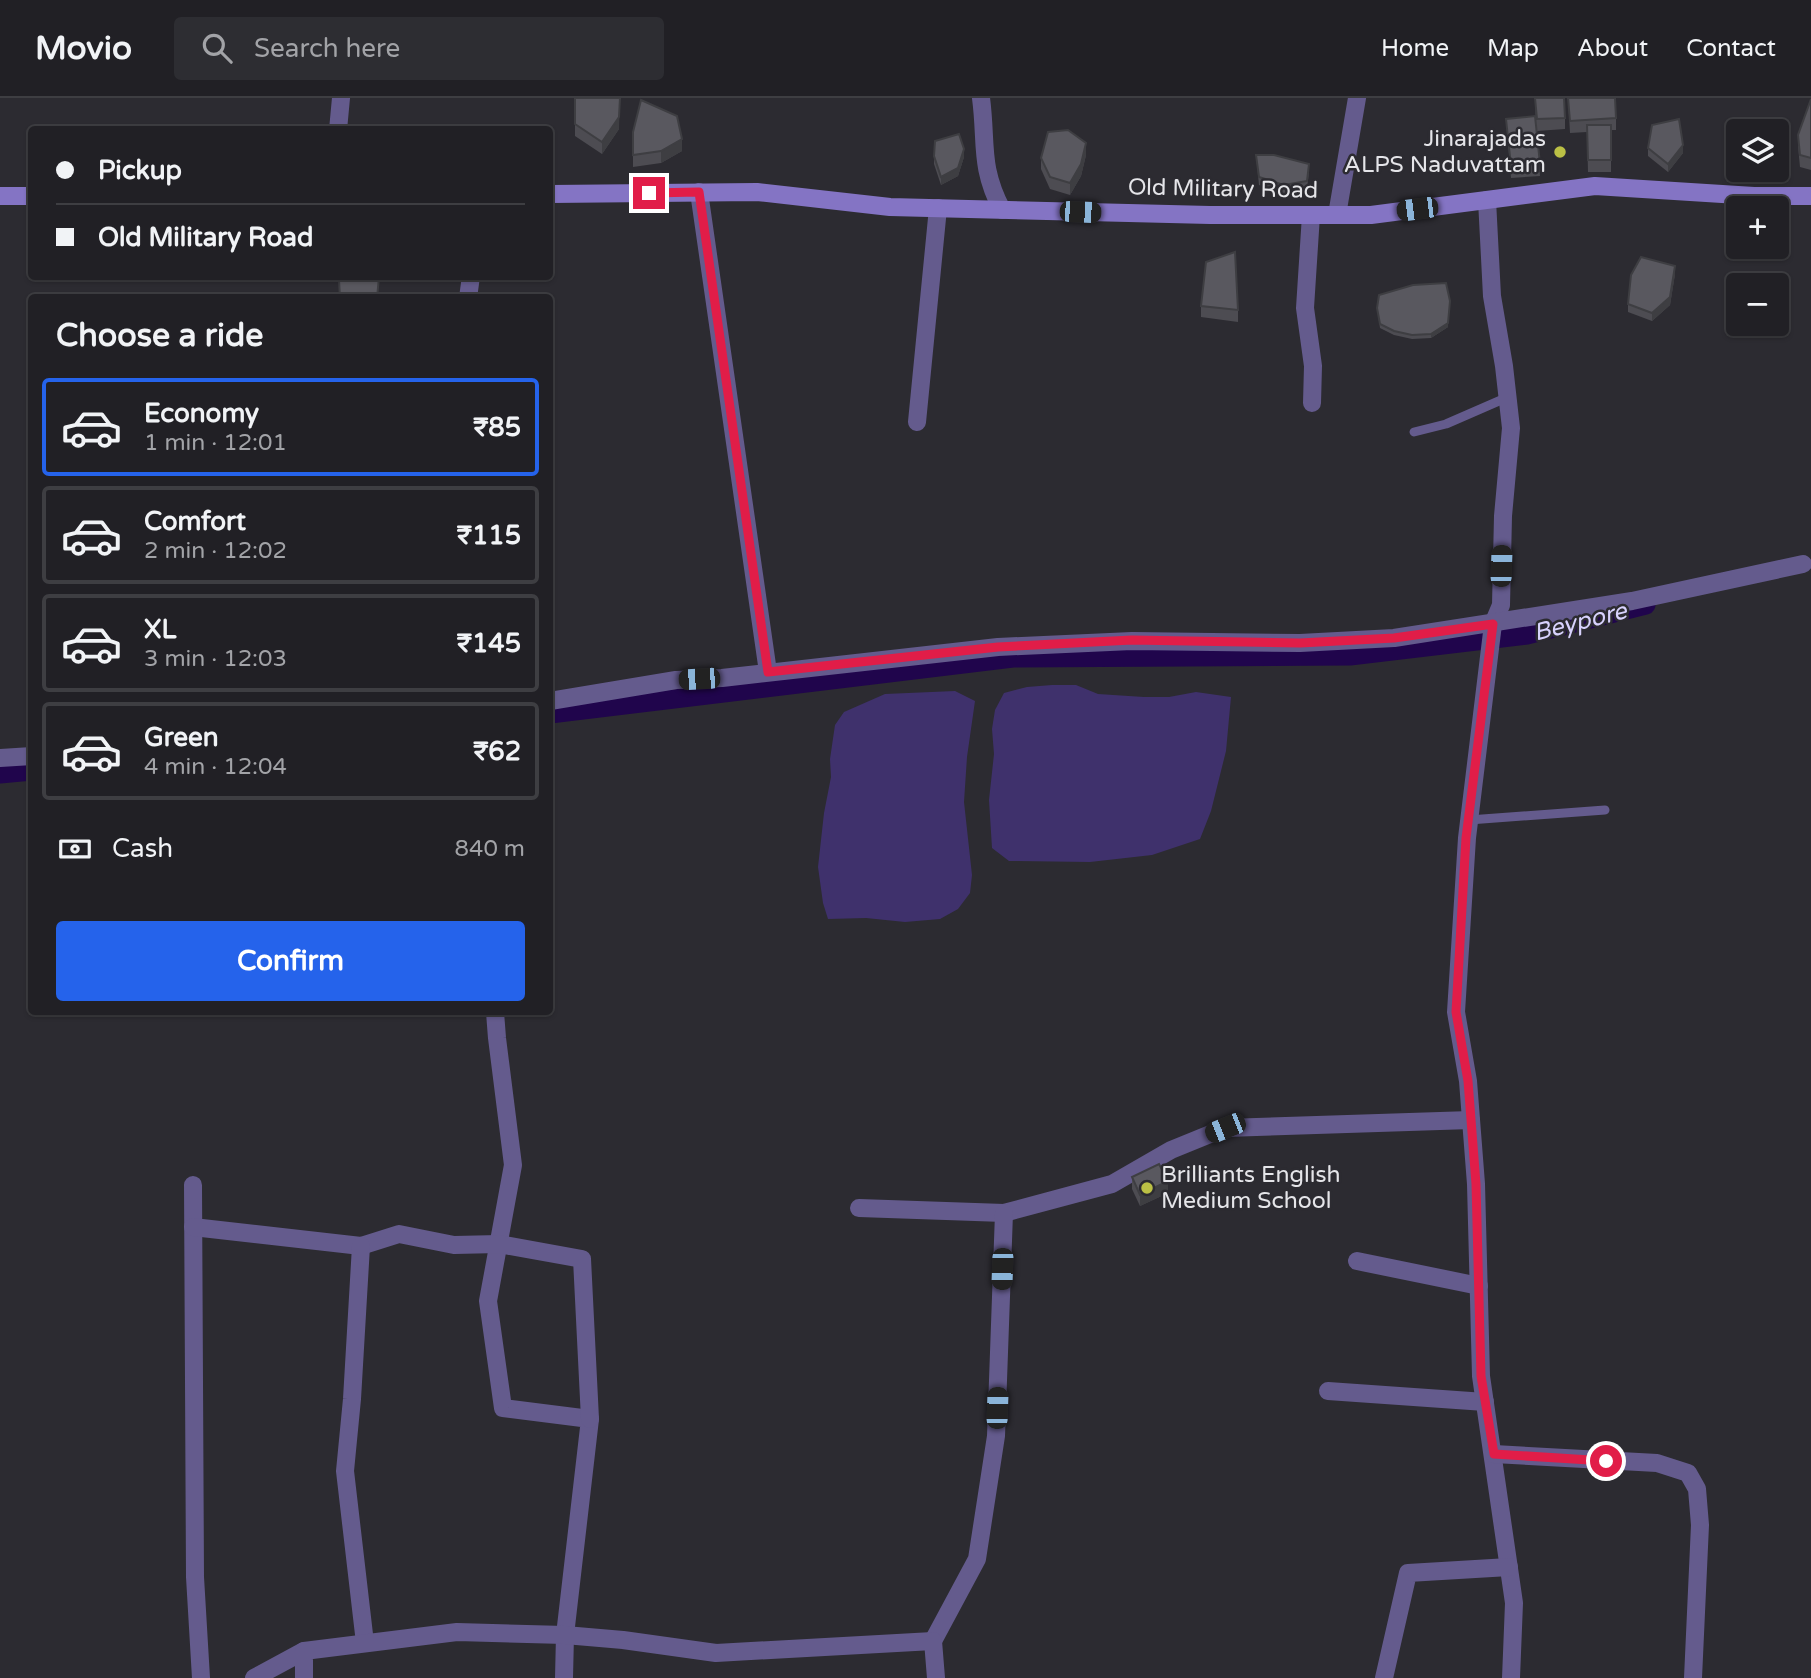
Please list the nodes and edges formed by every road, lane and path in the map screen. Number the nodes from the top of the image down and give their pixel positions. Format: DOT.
graph roads {
  1 [pos="341,98"];
  2 [pos="982,98"];
  3 [pos="1357,98"];
  4 [pos="338,126"];
  5 [pos="699,192"];
  6 [pos="553,194"];
  7 [pos="28,196"];
  8 [pos="1811,196"];
  9 [pos="0,197"];
  10 [pos="1487,200"];
  11 [pos="938,208"];
  12 [pos="1002,210"];
  13 [pos="1311,215"];
  14 [pos="1337,215"];
  15 [pos="1508,397"];
  16 [pos="1312,403"];
  17 [pos="917,422"];
  18 [pos="1414,432"];
  19 [pos="1803,564"];
  20 [pos="1493,624"];
  21 [pos="768,672"];
  22 [pos="553,700"];
  23 [pos="28,756"];
  24 [pos="0,758"];
  25 [pos="1605,810"];
  26 [pos="1468,820"];
  27 [pos="495,1015"];
  28 [pos="1471,1120"];
  29 [pos="193,1185"];
  30 [pos="859,1208"];
  31 [pos="1004,1213"];
  32 [pos="193,1227"];
  33 [pos="499,1244"];
  34 [pos="361,1246"];
  35 [pos="1357,1261"];
  36 [pos="1479,1286"];
  37 [pos="1328,1391"];
  38 [pos="1485,1402"];
  39 [pos="590,1419"];
  40 [pos="1494,1454"];
  41 [pos="1509,1567"];
  42 [pos="565,1635"];
  43 [pos="933,1641"];
  44 [pos="365,1643"];
  45 [pos="304,1651"];
  46 [pos="201,1678"];
  47 [pos="254,1678"];
  48 [pos="304,1678"];
  49 [pos="564,1678"];
  50 [pos="936,1678"];
  51 [pos="1384,1678"];
  52 [pos="1511,1678"];
  53 [pos="1693,1678"];
  1 -- 4 [label="street"];
  2 -- 12 [label="street"];
  3 -- 14 [label="street"];
  5 -- 6 [label="main road, Old Military Road"];
  5 -- 11 [label="main road, Old Military Road"];
  5 -- 21 [label="street"];
  7 -- 9 [label="main road"];
  8 -- 10 [label="main road, Old Military Road"];
  10 -- 14 [label="main road, Old Military Road"];
  10 -- 15 [label="street"];
  11 -- 12 [label="main road, Old Military Road"];
  11 -- 17 [label="street"];
  12 -- 13 [label="main road, Old Military Road"];
  13 -- 14 [label="main road, Old Military Road"];
  13 -- 16 [label="street"];
  15 -- 18 [label="lane"];
  15 -- 20 [label="street"];
  19 -- 20 [label="street"];
  20 -- 21 [label="street"];
  20 -- 26 [label="street"];
  21 -- 22 [label="street"];
  23 -- 24 [label="street"];
  25 -- 26 [label="lane"];
  26 -- 28 [label="street"];
  27 -- 33 [label="street"];
  28 -- 31 [label="street"];
  28 -- 36 [label="street"];
  29 -- 32 [label="street"];
  30 -- 31 [label="street"];
  31 -- 43 [label="street"];
  32 -- 34 [label="street"];
  32 -- 46 [label="street"];
  33 -- 34 [label="street"];
  33 -- 39 [label="street"];
  33 -- 39 [label="street"];
  34 -- 44 [label="street"];
  35 -- 36 [label="street"];
  36 -- 38 [label="street"];
  37 -- 38 [label="street"];
  38 -- 40 [label="street"];
  39 -- 42 [label="street"];
  40 -- 41 [label="street"];
  40 -- 53 [label="street"];
  41 -- 51 [label="street"];
  41 -- 52 [label="street"];
  42 -- 43 [label="street"];
  42 -- 44 [label="street"];
  42 -- 49 [label="street"];
  43 -- 50 [label="street"];
  44 -- 45 [label="street"];
  45 -- 47 [label="street"];
  45 -- 48 [label="street"];
}
